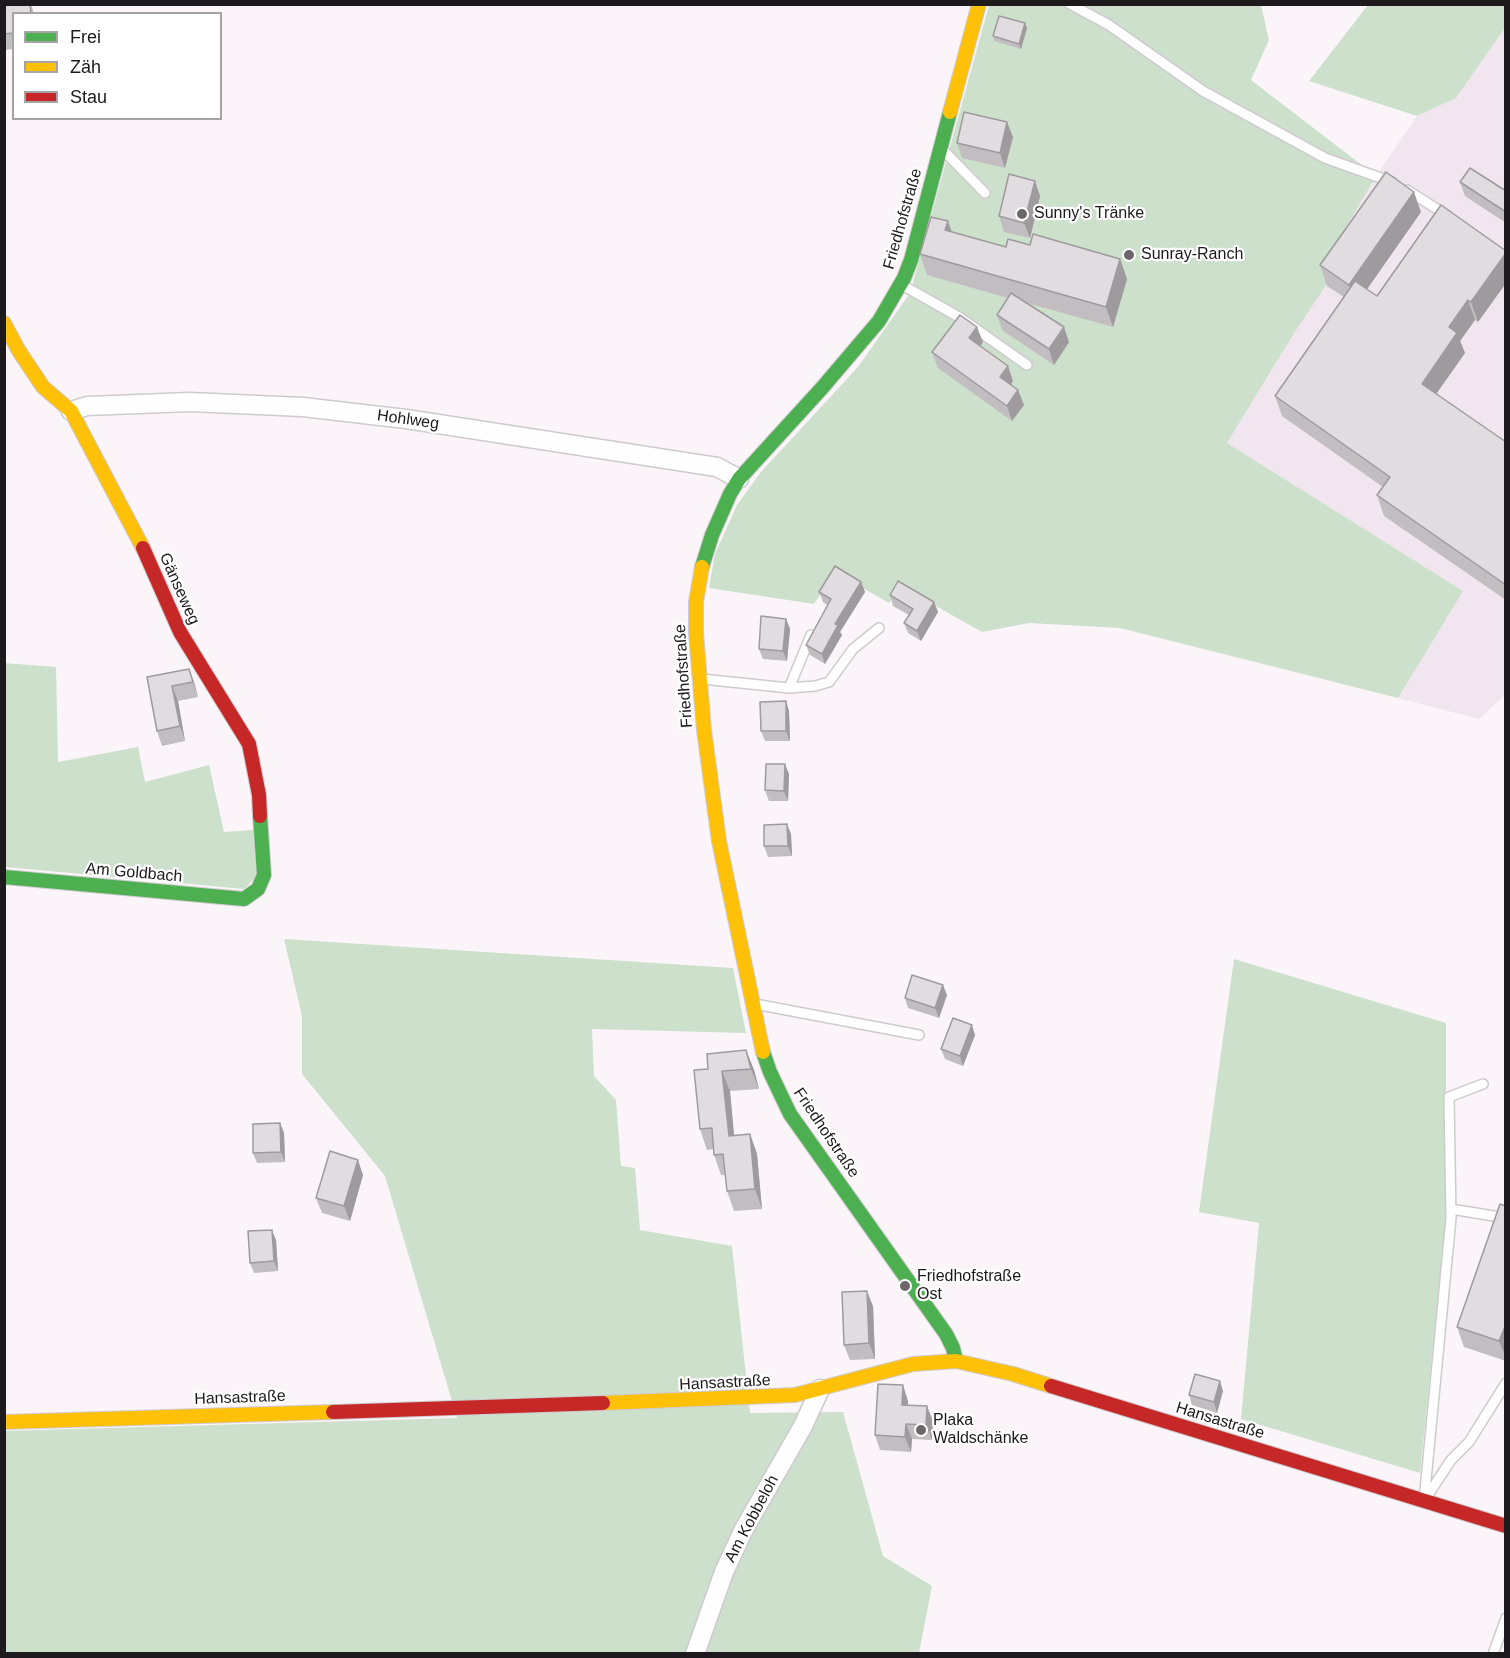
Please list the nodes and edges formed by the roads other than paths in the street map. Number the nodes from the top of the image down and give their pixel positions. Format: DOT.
graph roads {
  1 [pos="980,4"];
  2 [pos="1070,4"];
  3 [pos="941,148"];
  4 [pos="985,194"];
  5 [pos="1451,218"];
  6 [pos="901,285"];
  7 [pos="4,323"];
  8 [pos="1027,364"];
  9 [pos="71,411"];
  10 [pos="740,479"];
  11 [pos="879,628"];
  12 [pos="811,635"];
  13 [pos="700,679"];
  14 [pos="789,688"];
  15 [pos="4,877"];
  16 [pos="258,890"];
  17 [pos="753,1003"];
  18 [pos="919,1035"];
  19 [pos="1483,1084"];
  20 [pos="1451,1209"];
  21 [pos="1506,1218"];
  22 [pos="956,1361"];
  23 [pos="1506,1383"];
  24 [pos="820,1389"];
  25 [pos="4,1422"];
  26 [pos="1424,1501"];
  27 [pos="1506,1526"];
  28 [pos="1506,1618"];
  29 [pos="695,1653"];
  30 [pos="1494,1653"];
  1 -- 3 [label="street, Friedhofstraße"];
  2 -- 5 [label="lane"];
  3 -- 4 [label="lane"];
  3 -- 6 [label="street, Friedhofstraße"];
  6 -- 8 [label="lane"];
  6 -- 10 [label="street, Friedhofstraße"];
  7 -- 9 [label="street, Gänseweg"];
  9 -- 10 [label="street, Hohlweg"];
  9 -- 16 [label="street, Gänseweg"];
  10 -- 13 [label="street, Friedhofstraße"];
  11 -- 14 [label="lane"];
  12 -- 14 [label="lane"];
  13 -- 14 [label="lane"];
  13 -- 17 [label="street, Friedhofstraße"];
  15 -- 16 [label="street, Am Goldbach"];
  17 -- 18 [label="lane"];
  17 -- 22 [label="street, Friedhofstraße"];
  19 -- 20 [label="lane"];
  20 -- 21 [label="lane"];
  20 -- 26 [label="lane"];
  22 -- 24 [label="street, Hansastraße"];
  22 -- 26 [label="street, Hansastraße"];
  23 -- 26 [label="lane"];
  24 -- 25 [label="street, Hansastraße"];
  24 -- 29 [label="street, Am Kobbeloh"];
  26 -- 27 [label="street, Hansastraße"];
  28 -- 30 [label="lane"];
}
